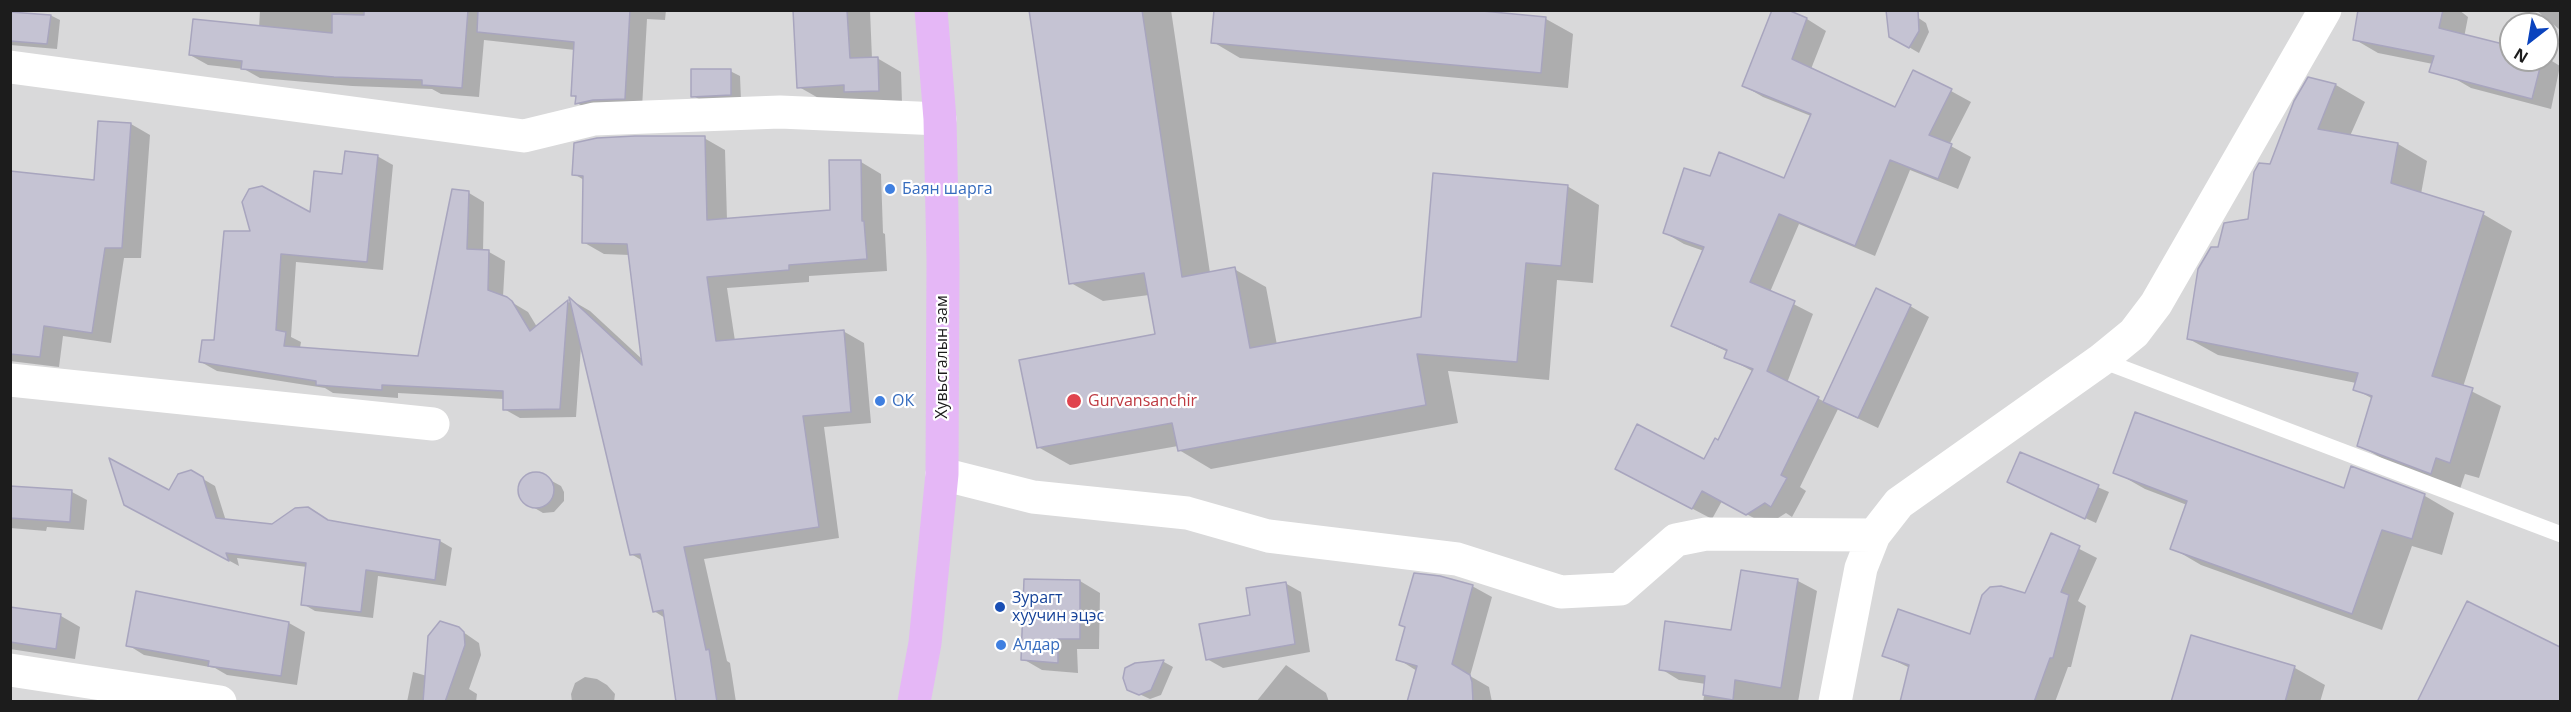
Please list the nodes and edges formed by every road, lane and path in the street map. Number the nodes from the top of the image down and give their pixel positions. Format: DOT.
graph roads {
  1 [pos="931,10"];
  2 [pos="2325,10"];
  3 [pos="10,67"];
  4 [pos="940,119"];
  5 [pos="2102,360"];
  6 [pos="10,380"];
  7 [pos="433,424"];
  8 [pos="942,474"];
  9 [pos="2560,534"];
  10 [pos="1874,535"];
  11 [pos="10,670"];
  12 [pos="220,702"];
  13 [pos="914,702"];
  14 [pos="1835,702"];
  1 -- 4 [label="main road, Хувьсгалын зам"];
  2 -- 5 [label="street"];
  3 -- 4 [label="street"];
  4 -- 8 [label="main road, Хувьсгалын зам"];
  5 -- 9 [label="lane"];
  5 -- 10 [label="street"];
  6 -- 7 [label="street"];
  8 -- 10 [label="street"];
  8 -- 13 [label="main road, Хувьсгалын зам"];
  10 -- 14 [label="street"];
  11 -- 12 [label="street"];
}
